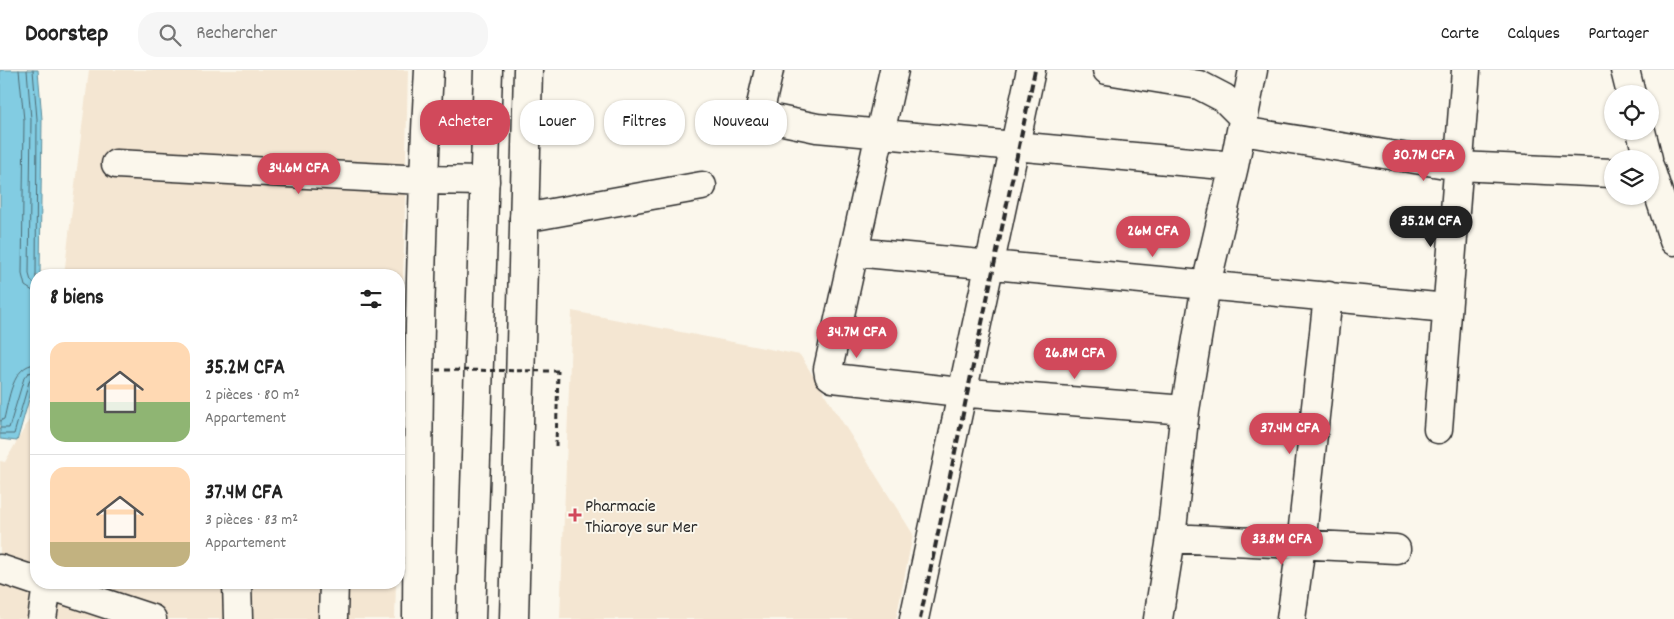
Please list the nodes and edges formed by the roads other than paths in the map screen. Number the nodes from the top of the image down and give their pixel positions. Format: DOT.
graph roads {
  1 [pos="429,70"];
  2 [pos="488,70"];
  3 [pos="528,70"];
  4 [pos="769,70"];
  5 [pos="894,70"];
  6 [pos="1031,70"];
  7 [pos="1107,70"];
  8 [pos="1253,70"];
  9 [pos="1466,70"];
  10 [pos="1625,70"];
  11 [pos="1629,85"];
  12 [pos="1243,125"];
  13 [pos="880,134"];
  14 [pos="1014,147"];
  15 [pos="116,164"];
  16 [pos="1234,166"];
  17 [pos="1458,166"];
  18 [pos="1604,173"];
  19 [pos="423,180"];
  20 [pos="485,181"];
  21 [pos="702,186"];
  22 [pos="1659,196"];
  23 [pos="524,218"];
  24 [pos="1674,241"];
  25 [pos="854,252"];
  26 [pos="990,265"];
  27 [pos="410,279"];
  28 [pos="1206,284"];
  29 [pos="1328,296"];
  30 [pos="1447,308"];
  31 [pos="962,392"];
  32 [pos="1185,410"];
  33 [pos="1438,429"];
  34 [pos="1171,538"];
  35 [pos="1302,545"];
  36 [pos="1396,549"];
  37 [pos="0,570"];
  38 [pos="30,580"];
  39 [pos="41,589"];
  40 [pos="60,589"];
  41 [pos="237,589"];
  42 [pos="334,589"];
  43 [pos="42,619"];
  44 [pos="152,619"];
  45 [pos="238,619"];
  46 [pos="333,619"];
  47 [pos="417,619"];
  48 [pos="471,619"];
  49 [pos="514,619"];
  50 [pos="914,619"];
  51 [pos="1158,619"];
  52 [pos="1291,619"];
  1 -- 19 [label="main road"];
  2 -- 20 [label="main road"];
  3 -- 23 [label="main road"];
  4 -- 13 [label="main road"];
  5 -- 13 [label="main road"];
  6 -- 14 [label="main road"];
  7 -- 12 [label="main road"];
  8 -- 12 [label="main road"];
  9 -- 17 [label="main road"];
  10 -- 11 [label="main road"];
  12 -- 16 [label="main road"];
  12 -- 17 [label="main road"];
  13 -- 14 [label="main road"];
  13 -- 25 [label="main road"];
  14 -- 16 [label="main road"];
  14 -- 26 [label="main road"];
  15 -- 19 [label="main road"];
  16 -- 28 [label="main road"];
  17 -- 18 [label="main road"];
  17 -- 30 [label="main road"];
  19 -- 20 [label="main road"];
  19 -- 27 [label="main road"];
  20 -- 48 [label="main road"];
  21 -- 23 [label="main road"];
  22 -- 24 [label="main road"];
  23 -- 49 [label="main road"];
  25 -- 26 [label="main road"];
  25 -- 31 [label="main road"];
  26 -- 28 [label="main road"];
  26 -- 31 [label="main road"];
  27 -- 47 [label="main road"];
  28 -- 29 [label="main road"];
  28 -- 32 [label="main road"];
  29 -- 30 [label="main road"];
  29 -- 35 [label="main road"];
  30 -- 33 [label="main road"];
  31 -- 32 [label="main road"];
  31 -- 50 [label="main road"];
  32 -- 34 [label="main road"];
  34 -- 35 [label="main road"];
  34 -- 51 [label="main road"];
  35 -- 36 [label="main road"];
  35 -- 52 [label="main road"];
  37 -- 38 [label="main road"];
  39 -- 43 [label="main road"];
  40 -- 44 [label="main road"];
  41 -- 45 [label="main road"];
  42 -- 46 [label="main road"];
}
